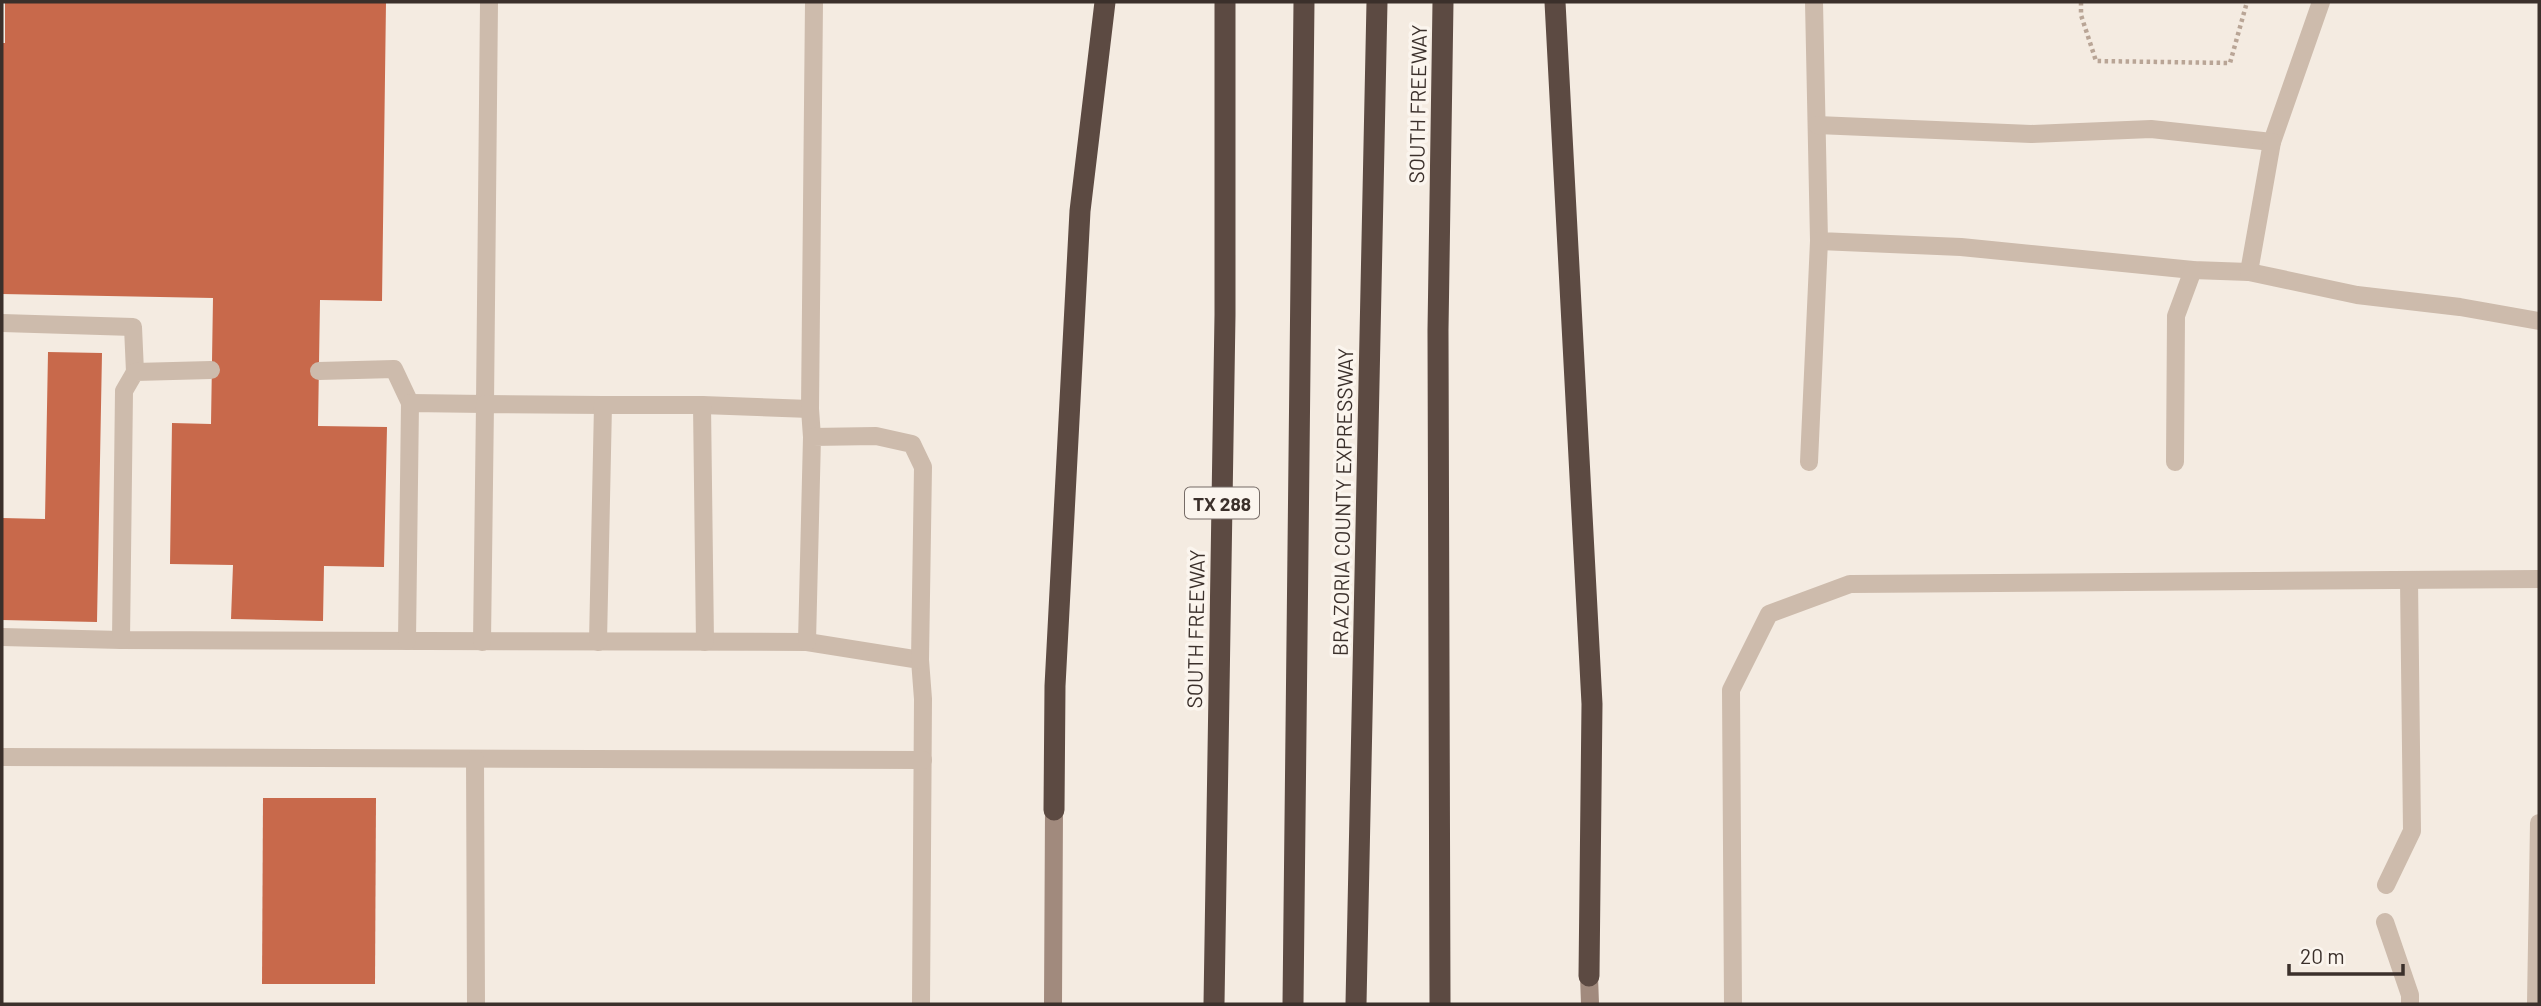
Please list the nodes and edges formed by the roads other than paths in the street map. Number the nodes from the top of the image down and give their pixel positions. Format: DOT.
graph roads {
  1 [pos="489,2"];
  2 [pos="814,2"];
  3 [pos="1105,2"];
  4 [pos="1225,2"];
  5 [pos="1304,2"];
  6 [pos="1377,2"];
  7 [pos="1443,2"];
  8 [pos="1555,2"];
  9 [pos="1814,2"];
  10 [pos="2321,2"];
  11 [pos="1817,125"];
  12 [pos="2272,142"];
  13 [pos="1819,241"];
  14 [pos="2193,270"];
  15 [pos="2249,272"];
  16 [pos="2539,321"];
  17 [pos="2,323"];
  18 [pos="211,370"];
  19 [pos="319,370"];
  20 [pos="135,372"];
  21 [pos="410,403"];
  22 [pos="485,404"];
  23 [pos="603,405"];
  24 [pos="702,405"];
  25 [pos="810,409"];
  26 [pos="812,437"];
  27 [pos="2175,462"];
  28 [pos="1809,463"];
  29 [pos="2539,579"];
  30 [pos="2409,580"];
  31 [pos="2,637"];
  32 [pos="121,640"];
  33 [pos="407,641"];
  34 [pos="482,642"];
  35 [pos="598,642"];
  36 [pos="705,642"];
  37 [pos="807,642"];
  38 [pos="920,660"];
  39 [pos="2,757"];
  40 [pos="475,758"];
  41 [pos="923,760"];
  42 [pos="1054,810"];
  43 [pos="2539,823"];
  44 [pos="2386,885"];
  45 [pos="2385,922"];
  46 [pos="1589,976"];
  47 [pos="476,1004"];
  48 [pos="921,1004"];
  49 [pos="1053,1004"];
  50 [pos="1214,1004"];
  51 [pos="1293,1004"];
  52 [pos="1356,1004"];
  53 [pos="1440,1004"];
  54 [pos="1590,1004"];
  55 [pos="1733,1004"];
  56 [pos="2410,1004"];
  57 [pos="2536,1004"];
  1 -- 22 [label="street"];
  2 -- 25 [label="street"];
  3 -- 42 [label="highway"];
  4 -- 50 [label="highway, SOUTH FREEWAY / TX 288"];
  5 -- 51 [label="highway, BRAZORIA COUNTY EXPRESSWAY"];
  6 -- 52 [label="highway, BRAZORIA COUNTY EXPRESSWAY"];
  7 -- 53 [label="highway, SOUTH FREEWAY"];
  8 -- 46 [label="highway"];
  9 -- 11 [label="street"];
  10 -- 12 [label="street"];
  11 -- 12 [label="street"];
  11 -- 13 [label="street"];
  12 -- 15 [label="street"];
  13 -- 14 [label="street"];
  13 -- 28 [label="street"];
  14 -- 15 [label="street"];
  14 -- 27 [label="street"];
  15 -- 16 [label="street"];
  17 -- 20 [label="street"];
  18 -- 20 [label="street"];
  19 -- 21 [label="street"];
  20 -- 32 [label="street"];
  21 -- 22 [label="street"];
  21 -- 33 [label="street"];
  22 -- 23 [label="street"];
  22 -- 34 [label="street"];
  23 -- 24 [label="street"];
  23 -- 35 [label="street"];
  24 -- 25 [label="street"];
  24 -- 36 [label="street"];
  25 -- 26 [label="street"];
  26 -- 37 [label="street"];
  26 -- 38 [label="street"];
  29 -- 30 [label="street"];
  30 -- 44 [label="street"];
  30 -- 55 [label="street"];
  31 -- 32 [label="street"];
  32 -- 33 [label="street"];
  33 -- 34 [label="street"];
  34 -- 35 [label="street"];
  35 -- 36 [label="street"];
  36 -- 37 [label="street"];
  37 -- 38 [label="street"];
  38 -- 41 [label="street"];
  39 -- 40 [label="street"];
  40 -- 41 [label="street"];
  40 -- 47 [label="street"];
  41 -- 48 [label="street"];
  42 -- 49 [label="main road"];
  43 -- 57 [label="street"];
  45 -- 56 [label="street"];
  46 -- 54 [label="main road"];
}
